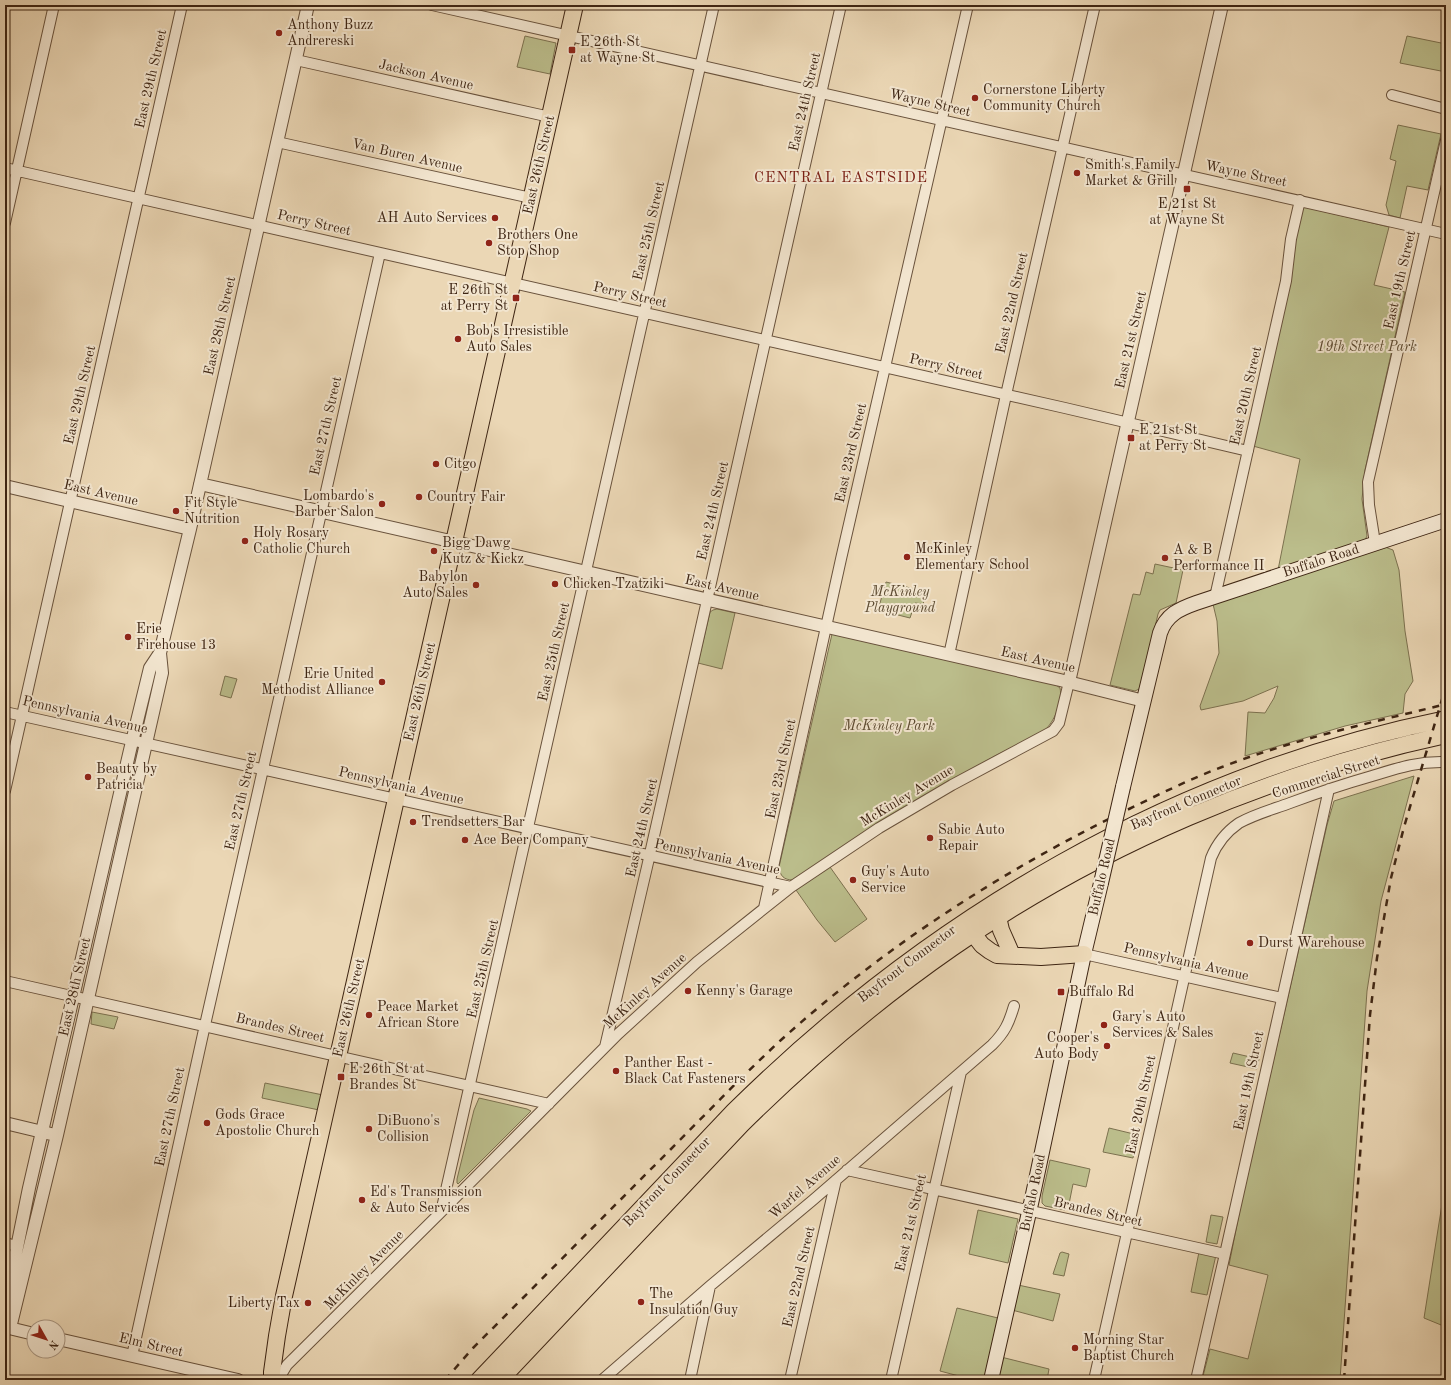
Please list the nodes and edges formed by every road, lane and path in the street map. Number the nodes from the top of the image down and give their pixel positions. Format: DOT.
graph roads {
  1 [pos="54,5"];
  2 [pos="182,5"];
  3 [pos="308,5"];
  4 [pos="432,5"];
  5 [pos="575,5"];
  6 [pos="714,5"];
  7 [pos="841,5"];
  8 [pos="968,5"];
  9 [pos="1095,5"];
  10 [pos="1222,5"];
  11 [pos="568,36"];
  12 [pos="296,60"];
  13 [pos="700,66"];
  14 [pos="821,93"];
  15 [pos="1392,95"];
  16 [pos="1446,109"];
  17 [pos="550,117"];
  18 [pos="942,120"];
  19 [pos="1446,140"];
  20 [pos="277,142"];
  21 [pos="1063,147"];
  22 [pos="5,168"];
  23 [pos="17,171"];
  24 [pos="1184,174"];
  25 [pos="138,198"];
  26 [pos="531,198"];
  27 [pos="1300,200"];
  28 [pos="5,223"];
  29 [pos="258,225"];
  30 [pos="1426,230"];
  31 [pos="1446,234"];
  32 [pos="380,253"];
  33 [pos="512,282"];
  34 [pos="645,313"];
  35 [pos="766,340"];
  36 [pos="885,367"];
  37 [pos="1006,395"];
  38 [pos="1128,423"];
  39 [pos="1248,451"];
  40 [pos="200,484"];
  41 [pos="5,486"];
  42 [pos="70,501"];
  43 [pos="321,512"];
  44 [pos="1446,520"];
  45 [pos="190,528"];
  46 [pos="454,542"];
  47 [pos="1375,543"];
  48 [pos="586,572"];
  49 [pos="1215,597"];
  50 [pos="707,600"];
  51 [pos="826,627"];
  52 [pos="160,653"];
  53 [pos="948,655"];
  54 [pos="1069,682"];
  55 [pos="1144,701"];
  56 [pos="5,712"];
  57 [pos="22,716"];
  58 [pos="1446,719"];
  59 [pos="1446,735"];
  60 [pos="133,740"];
  61 [pos="146,743"];
  62 [pos="1446,762"];
  63 [pos="263,769"];
  64 [pos="1329,789"];
  65 [pos="5,791"];
  66 [pos="396,799"];
  67 [pos="528,829"];
  68 [pos="1222,838"];
  69 [pos="650,856"];
  70 [pos="771,883"];
  71 [pos="791,887"];
  72 [pos="764,908"];
  73 [pos="998,918"];
  74 [pos="968,928"];
  75 [pos="1084,954"];
  76 [pos="1012,955"];
  77 [pos="1184,976"];
  78 [pos="5,981"];
  79 [pos="74,996"];
  80 [pos="87,998"];
  81 [pos="1282,998"];
  82 [pos="1014,1006"];
  83 [pos="205,1025"];
  84 [pos="605,1047"];
  85 [pos="338,1055"];
  86 [pos="961,1072"];
  87 [pos="470,1085"];
  88 [pos="549,1104"];
  89 [pos="5,1123"];
  90 [pos="43,1132"];
  91 [pos="57,1135"];
  92 [pos="847,1170"];
  93 [pos="836,1180"];
  94 [pos="934,1190"];
  95 [pos="1030,1211"];
  96 [pos="441,1212"];
  97 [pos="1127,1233"];
  98 [pos="5,1243"];
  99 [pos="17,1246"];
  100 [pos="1225,1254"];
  101 [pos="710,1286"];
  102 [pos="5,1307"];
  103 [pos="8,1327"];
  104 [pos="26,1332"];
  105 [pos="66,1341"];
  106 [pos="132,1356"];
  107 [pos="238,1380"];
  108 [pos="272,1380"];
  109 [pos="278,1380"];
  110 [pos="479,1380"];
  111 [pos="500,1380"];
  112 [pos="602,1380"];
  113 [pos="690,1380"];
  114 [pos="790,1380"];
  115 [pos="891,1380"];
  116 [pos="991,1380"];
  117 [pos="1094,1380"];
  118 [pos="1196,1380"];
  1 -- 23 [label="street"];
  2 -- 25 [label="street, East 29th Street"];
  3 -- 12 [label="street, East 28th Street"];
  4 -- 11 [label="street, Wayne Street"];
  5 -- 11 [label="main road, East 26th Street"];
  6 -- 13 [label="street, East 25th Street"];
  7 -- 14 [label="street, East 24th Street"];
  8 -- 18 [label="street, East 23rd Street"];
  9 -- 21 [label="street, East 22nd Street"];
  10 -- 24 [label="street, East 21st Street"];
  11 -- 13 [label="street, Wayne Street"];
  11 -- 17 [label="main road, East 26th Street"];
  12 -- 17 [label="street, Jackson Avenue"];
  12 -- 20 [label="street, East 28th Street"];
  13 -- 14 [label="street, Wayne Street"];
  13 -- 34 [label="street, East 25th Street"];
  14 -- 18 [label="street, Wayne Street"];
  14 -- 35 [label="street, East 24th Street"];
  15 -- 16 [label="street"];
  17 -- 26 [label="main road, East 26th Street"];
  18 -- 21 [label="street, Wayne Street"];
  18 -- 36 [label="street, East 23rd Street"];
  19 -- 30 [label="street, East 19th Street"];
  20 -- 26 [label="street, Van Buren Avenue"];
  20 -- 29 [label="street, East 28th Street"];
  21 -- 24 [label="street, Wayne Street"];
  21 -- 37 [label="street, East 22nd Street"];
  22 -- 23 [label="street, Perry Street"];
  23 -- 25 [label="street, Perry Street"];
  23 -- 28 [label="street"];
  24 -- 27 [label="street, Wayne Street"];
  24 -- 38 [label="street, East 21st Street"];
  25 -- 29 [label="street, Perry Street"];
  25 -- 42 [label="street, East 29th Street"];
  26 -- 33 [label="main road, East 26th Street"];
  27 -- 30 [label="street, Wayne Street"];
  27 -- 39 [label="street, East 20th Street"];
  29 -- 32 [label="street, Perry Street"];
  29 -- 40 [label="street, East 28th Street"];
  30 -- 31 [label="street, Wayne Street"];
  30 -- 47 [label="street, East 19th Street"];
  32 -- 33 [label="street, Perry Street"];
  32 -- 43 [label="street, East 27th Street"];
  33 -- 34 [label="street, Perry Street"];
  33 -- 46 [label="main road, East 26th Street"];
  34 -- 35 [label="street, Perry Street"];
  34 -- 48 [label="street, East 25th Street"];
  35 -- 36 [label="street, Perry Street"];
  35 -- 50 [label="street, East 24th Street"];
  36 -- 37 [label="street, Perry Street"];
  36 -- 51 [label="street, East 23rd Street"];
  37 -- 38 [label="street, Perry Street"];
  37 -- 53 [label="street, East 22nd Street"];
  38 -- 39 [label="street, Perry Street"];
  38 -- 54 [label="street, East 21st Street"];
  39 -- 49 [label="street, East 20th Street"];
  40 -- 43 [label="street, East Avenue"];
  40 -- 45 [label="street, East 28th Street"];
  41 -- 42 [label="street, East Avenue"];
  42 -- 45 [label="street, East Avenue"];
  42 -- 57 [label="street, East 29th Street"];
  43 -- 46 [label="street, East Avenue"];
  43 -- 63 [label="street, East 27th Street"];
  44 -- 47 [label="main road, Buffalo Road"];
  45 -- 52 [label="street, East 28th Street"];
  46 -- 48 [label="street, East Avenue"];
  46 -- 66 [label="main road, East 26th Street"];
  47 -- 49 [label="main road, Buffalo Road"];
  48 -- 50 [label="street, East Avenue"];
  48 -- 67 [label="street, East 25th Street"];
  49 -- 55 [label="main road, Buffalo Road"];
  50 -- 51 [label="street, East Avenue"];
  50 -- 69 [label="street, East 24th Street"];
  51 -- 53 [label="street, East Avenue"];
  51 -- 70 [label="street, East 23rd Street"];
  52 -- 60 [label="street, East 28th Street"];
  52 -- 61 [label="street, East 28th Street"];
  53 -- 54 [label="street, East Avenue"];
  54 -- 55 [label="street, East Avenue"];
  54 -- 71 [label="street, McKinley Avenue"];
  55 -- 75 [label="main road, Buffalo Road, bridge"];
  56 -- 57 [label="street, Pennsylvania Avenue"];
  57 -- 60 [label="street, Pennsylvania Avenue"];
  57 -- 65 [label="street, East 29th Street"];
  58 -- 74 [label="main road, Bayfront Connector"];
  59 -- 73 [label="main road, Bayfront Connector"];
  60 -- 61 [label="street, Pennsylvania Avenue"];
  60 -- 79 [label="street, East 28th Street"];
  61 -- 63 [label="street, Pennsylvania Avenue"];
  61 -- 80 [label="street, East 28th Street"];
  62 -- 64 [label="street, Commercial Street"];
  63 -- 66 [label="street, Pennsylvania Avenue"];
  63 -- 83 [label="street, East 27th Street"];
  64 -- 68 [label="street, Commercial Street"];
  64 -- 81 [label="street, East 19th Street"];
  66 -- 67 [label="street, Pennsylvania Avenue"];
  66 -- 85 [label="main road, East 26th Street"];
  67 -- 69 [label="street, Pennsylvania Avenue"];
  67 -- 87 [label="street, East 25th Street"];
  68 -- 77 [label="street, East 20th Street"];
  69 -- 70 [label="street, Pennsylvania Avenue"];
  69 -- 84 [label="street, East 24th Street"];
  70 -- 71 [label="street, Pennsylvania Avenue"];
  70 -- 72 [label="street, East 23rd Street"];
  71 -- 72 [label="street, McKinley Avenue"];
  72 -- 84 [label="street, McKinley Avenue"];
  73 -- 74 [label="main road, Bayfront Connector"];
  73 -- 76 [label="main road"];
  74 -- 76 [label="main road"];
  74 -- 110 [label="main road, Bayfront Connector"];
  74 -- 111 [label="main road, Bayfront Connector"];
  75 -- 76 [label="main road"];
  75 -- 77 [label="street, Pennsylvania Avenue"];
  75 -- 95 [label="main road, Buffalo Road"];
  77 -- 81 [label="street, Pennsylvania Avenue"];
  77 -- 97 [label="street, East 20th Street"];
  78 -- 79 [label="street, Brandes Street"];
  79 -- 80 [label="street, Brandes Street"];
  79 -- 90 [label="street, East 28th Street"];
  80 -- 83 [label="street, Brandes Street"];
  80 -- 91 [label="street, East 28th Street"];
  81 -- 100 [label="street, East 19th Street"];
  82 -- 86 [label="street, Warfel Avenue"];
  83 -- 85 [label="street, Brandes Street"];
  83 -- 106 [label="street, East 27th Street"];
  84 -- 88 [label="street, McKinley Avenue"];
  85 -- 87 [label="street, Brandes Street"];
  85 -- 108 [label="main road, East 26th Street"];
  86 -- 92 [label="street, Warfel Avenue"];
  86 -- 94 [label="street, East 21st Street"];
  87 -- 88 [label="street, Brandes Street"];
  87 -- 96 [label="street, East 25th Street"];
  88 -- 96 [label="street, McKinley Avenue"];
  89 -- 90 [label="street"];
  90 -- 91 [label="street"];
  90 -- 99 [label="street, East 28th Street"];
  91 -- 103 [label="street, East 28th Street"];
  92 -- 93 [label="street, Warfel Avenue"];
  92 -- 94 [label="street, Brandes Street"];
  93 -- 101 [label="street, Warfel Avenue"];
  93 -- 114 [label="street, East 22nd Street"];
  94 -- 95 [label="street, Brandes Street"];
  94 -- 115 [label="street, East 21st Street"];
  95 -- 97 [label="street, Brandes Street"];
  95 -- 116 [label="main road, Buffalo Road"];
  96 -- 109 [label="street, McKinley Avenue"];
  97 -- 100 [label="street, Brandes Street"];
  97 -- 117 [label="street, East 20th Street"];
  98 -- 99 [label="street"];
  99 -- 102 [label="street, East 28th Street"];
  100 -- 118 [label="street, East 19th Street"];
  101 -- 112 [label="street, Warfel Avenue"];
  101 -- 113 [label="street"];
  103 -- 104 [label="street"];
  105 -- 106 [label="street, Elm Street"];
  106 -- 107 [label="street, Elm Street"];
}
